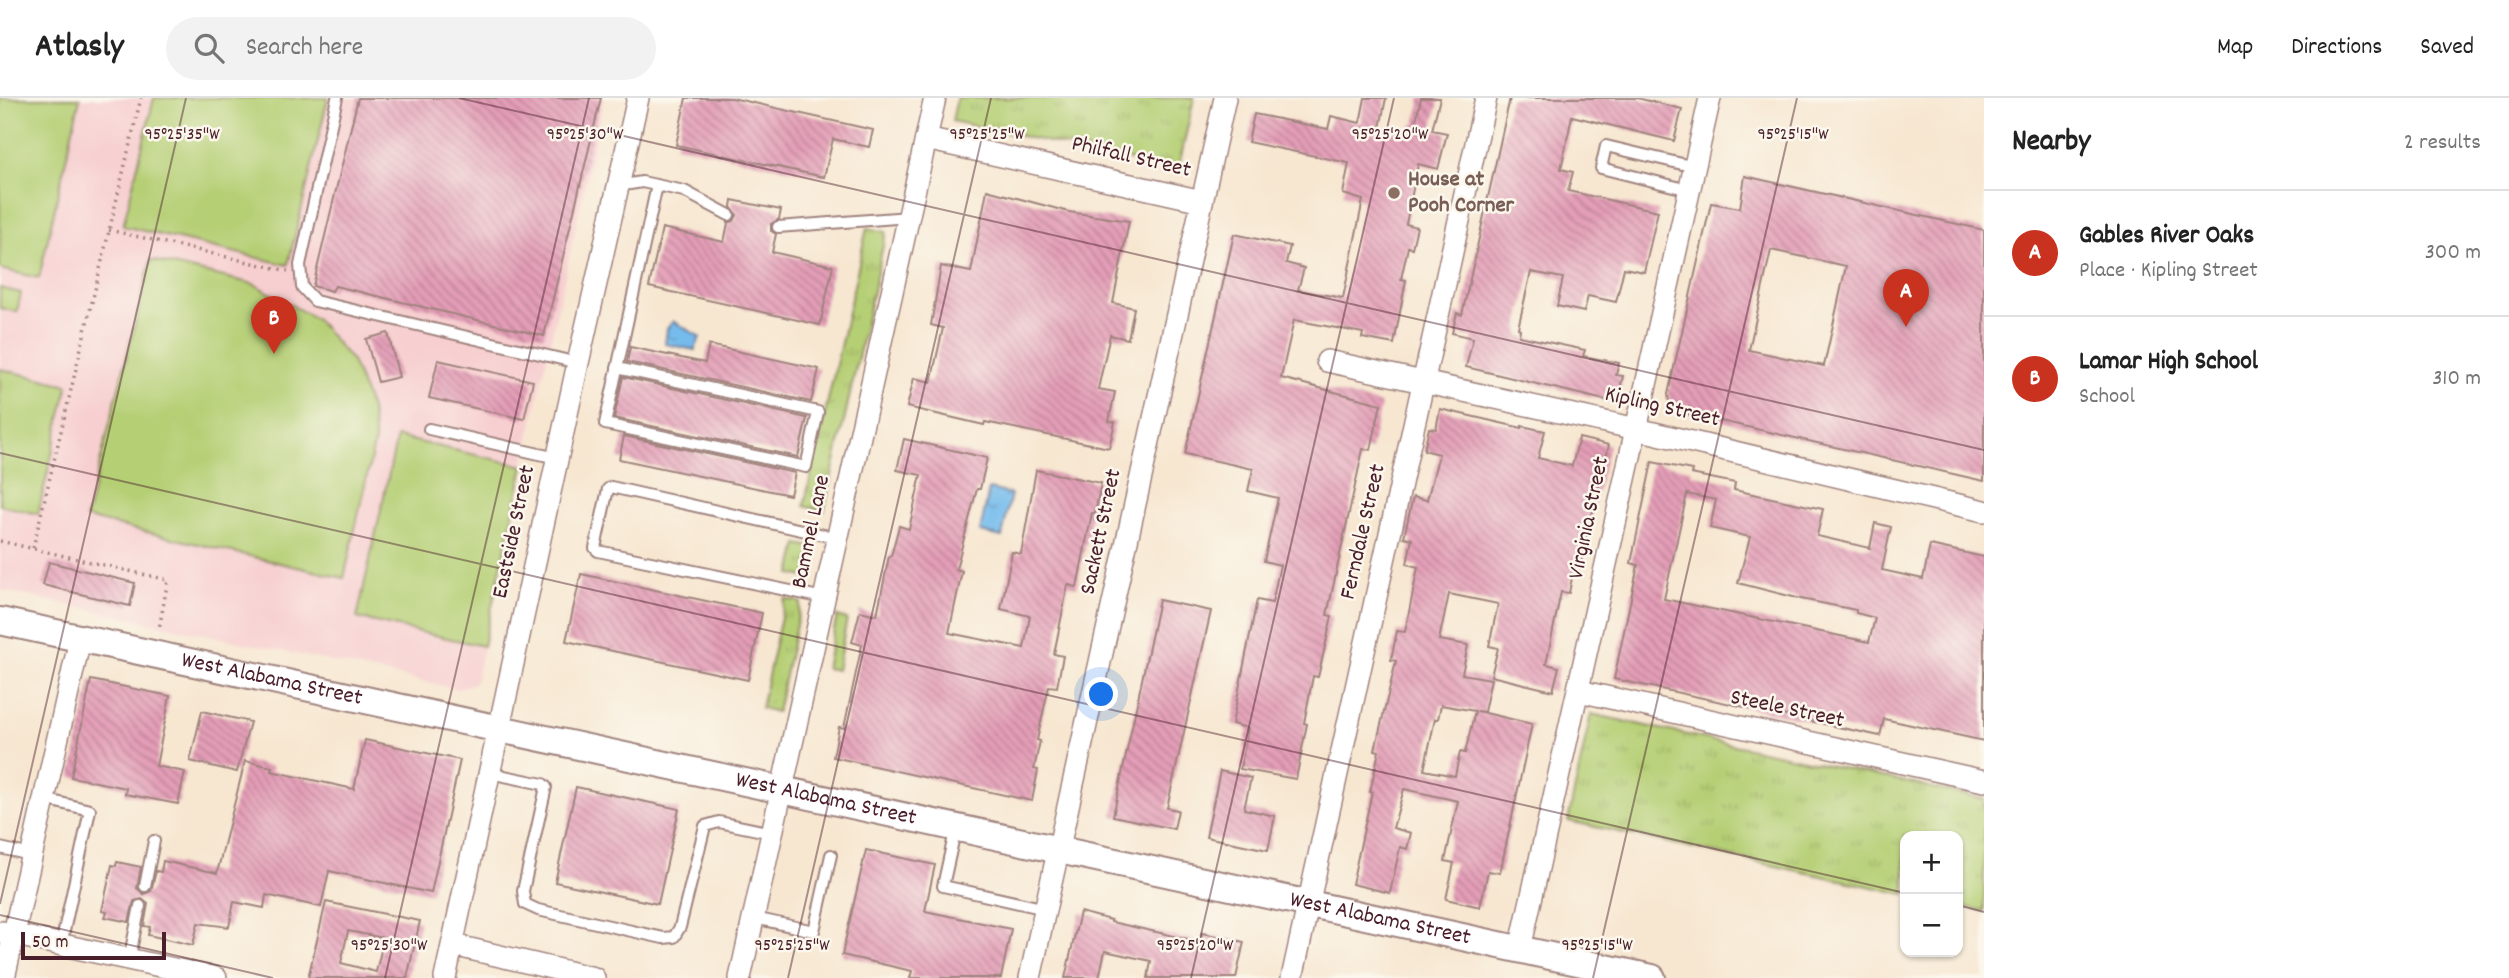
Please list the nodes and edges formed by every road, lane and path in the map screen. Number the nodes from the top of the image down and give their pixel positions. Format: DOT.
graph roads {
  1 [pos="141,98"];
  2 [pos="337,98"];
  3 [pos="638,98"];
  4 [pos="935,98"];
  5 [pos="1225,98"];
  6 [pos="1486,98"];
  7 [pos="1710,98"];
  8 [pos="926,139"];
  9 [pos="1695,167"];
  10 [pos="618,186"];
  11 [pos="657,186"];
  12 [pos="1689,190"];
  13 [pos="1202,201"];
  14 [pos="729,215"];
  15 [pos="909,217"];
  16 [pos="778,227"];
  17 [pos="109,230"];
  18 [pos="301,274"];
  19 [pos="1327,360"];
  20 [pos="578,363"];
  21 [pos="617,368"];
  22 [pos="1425,381"];
  23 [pos="429,429"];
  24 [pos="1637,429"];
  25 [pos="557,458"];
  26 [pos="1984,511"];
  27 [pos="837,538"];
  28 [pos="0,541"];
  29 [pos="33,548"];
  30 [pos="824,598"];
  31 [pos="0,621"];
  32 [pos="159,629"];
  33 [pos="80,639"];
  34 [pos="1579,691"];
  35 [pos="500,729"];
  36 [pos="490,773"];
  37 [pos="1984,780"];
  38 [pos="782,790"];
  39 [pos="44,799"];
  40 [pos="956,827"];
  41 [pos="772,833"];
  42 [pos="154,841"];
  43 [pos="0,848"];
  44 [pos="1059,850"];
  45 [pos="31,855"];
  46 [pos="831,855"];
  47 [pos="145,886"];
  48 [pos="1308,903"];
  49 [pos="141,906"];
  50 [pos="1046,909"];
  51 [pos="754,918"];
  52 [pos="7,934"];
  53 [pos="61,945"];
  54 [pos="453,945"];
  55 [pos="1520,949"];
  56 [pos="129,960"];
  57 [pos="1577,970"];
  58 [pos="4,978"];
  59 [pos="216,978"];
  60 [pos="445,978"];
  61 [pos="594,978"];
  62 [pos="740,978"];
  63 [pos="1031,978"];
  64 [pos="1292,978"];
  65 [pos="1652,978"];
  1 -- 17 [label="path"];
  2 -- 18 [label="lane"];
  3 -- 10 [label="street, Eastside Street"];
  4 -- 8 [label="street, Bammel Lane"];
  5 -- 13 [label="street, Sackett Street"];
  6 -- 22 [label="street, Ferndale Street"];
  7 -- 9 [label="street, Virginia Street"];
  8 -- 13 [label="street, Philfall Street"];
  8 -- 15 [label="street, Bammel Lane"];
  9 -- 12 [label="street, Virginia Street"];
  9 -- 12 [label="lane"];
  10 -- 11 [label="lane"];
  10 -- 20 [label="street, Eastside Street"];
  11 -- 14 [label="lane"];
  11 -- 21 [label="lane"];
  12 -- 24 [label="street, Virginia Street"];
  13 -- 44 [label="street, Sackett Street"];
  15 -- 16 [label="lane"];
  15 -- 27 [label="street, Bammel Lane"];
  17 -- 18 [label="path"];
  17 -- 29 [label="path"];
  18 -- 20 [label="lane"];
  19 -- 22 [label="street, Kipling Street"];
  20 -- 25 [label="street, Eastside Street"];
  21 -- 21 [label="lane"];
  22 -- 24 [label="street, Kipling Street"];
  22 -- 48 [label="street, Ferndale Street"];
  23 -- 25 [label="lane"];
  24 -- 26 [label="street, Kipling Street"];
  24 -- 34 [label="street, Virginia Street"];
  25 -- 35 [label="street, Eastside Street"];
  27 -- 30 [label="street, Bammel Lane"];
  27 -- 30 [label="lane"];
  28 -- 29 [label="path"];
  29 -- 32 [label="path"];
  30 -- 38 [label="street, Bammel Lane"];
  31 -- 33 [label="street, West Alabama Street"];
  33 -- 35 [label="street, West Alabama Street"];
  33 -- 39 [label="street"];
  34 -- 37 [label="street, Steele Street"];
  34 -- 55 [label="street, Virginia Street"];
  35 -- 36 [label="street, Eastside Street"];
  35 -- 38 [label="street, West Alabama Street"];
  36 -- 41 [label="lane"];
  36 -- 54 [label="street, Eastside Street"];
  38 -- 40 [label="street, West Alabama Street"];
  38 -- 41 [label="street, Bammel Lane"];
  39 -- 45 [label="street"];
  39 -- 53 [label="lane"];
  40 -- 44 [label="street, West Alabama Street"];
  40 -- 50 [label="lane"];
  41 -- 51 [label="street, Bammel Lane"];
  42 -- 47 [label="lane"];
  43 -- 45 [label="lane"];
  44 -- 48 [label="street, West Alabama Street"];
  44 -- 50 [label="street, Sackett Street"];
  45 -- 52 [label="street"];
  46 -- 51 [label="lane"];
  48 -- 55 [label="street, West Alabama Street"];
  48 -- 64 [label="street, Ferndale Street"];
  49 -- 56 [label="lane"];
  50 -- 63 [label="street, Sackett Street"];
  51 -- 62 [label="street, Bammel Lane"];
  52 -- 53 [label="street"];
  52 -- 58 [label="street"];
  53 -- 56 [label="street"];
  54 -- 60 [label="street, Eastside Street"];
  54 -- 61 [label="street"];
  55 -- 57 [label="street, West Alabama Street"];
  56 -- 59 [label="street"];
  57 -- 65 [label="street, West Alabama Street"];
}
